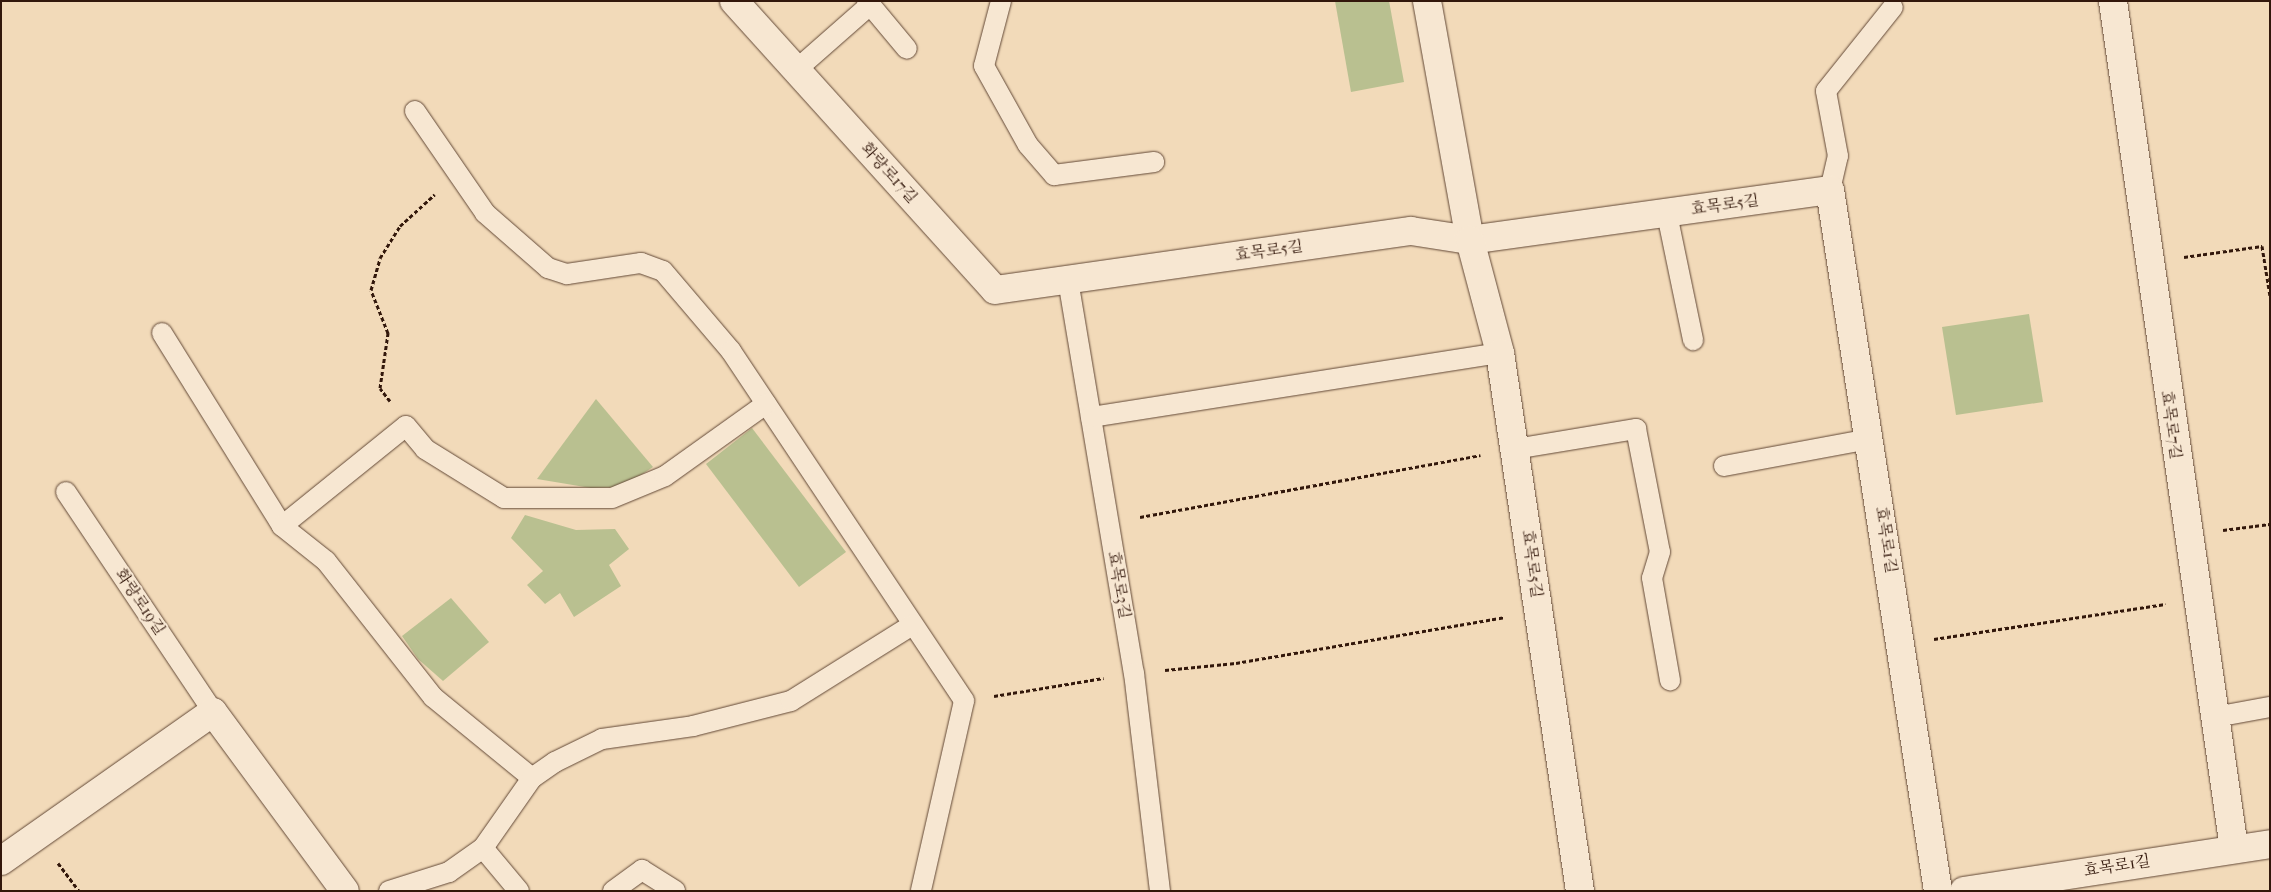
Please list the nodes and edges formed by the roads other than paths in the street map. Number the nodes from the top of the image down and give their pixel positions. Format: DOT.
graph roads {
  1 [pos="734,1"];
  2 [pos="1001,1"];
  3 [pos="1427,1"];
  4 [pos="2113,1"];
  5 [pos="869,3"];
  6 [pos="1893,7"];
  7 [pos="907,49"];
  8 [pos="796,70"];
  9 [pos="415,111"];
  10 [pos="1154,162"];
  11 [pos="1830,190"];
  12 [pos="1667,214"];
  13 [pos="1470,240"];
  14 [pos="1068,280"];
  15 [pos="162,333"];
  16 [pos="1693,340"];
  17 [pos="1500,352"];
  18 [pos="766,404"];
  19 [pos="1091,417"];
  20 [pos="1870,439"];
  21 [pos="1515,449"];
  22 [pos="1724,466"];
  23 [pos="66,492"];
  24 [pos="282,526"];
  25 [pos="912,625"];
  26 [pos="1670,680"];
  27 [pos="2270,708"];
  28 [pos="213,712"];
  29 [pos="2215,717"];
  30 [pos="532,778"];
  31 [pos="2270,844"];
  32 [pos="483,848"];
  33 [pos="2234,848"];
  34 [pos="1,861"];
  35 [pos="345,891"];
  36 [pos="389,891"];
  37 [pos="519,891"];
  38 [pos="613,891"];
  39 [pos="675,891"];
  40 [pos="921,891"];
  41 [pos="1160,891"];
  42 [pos="1580,891"];
  43 [pos="1938,891"];
  44 [pos="1964,891"];
  1 -- 8 [label="street, 화랑로17길"];
  2 -- 10 [label="lane"];
  3 -- 13 [label="street, 효목로5길"];
  4 -- 29 [label="street, 효목로7길"];
  5 -- 7 [label="lane"];
  5 -- 8 [label="lane"];
  6 -- 11 [label="lane"];
  8 -- 14 [label="street, 화랑로17길"];
  9 -- 18 [label="lane"];
  11 -- 12 [label="street, 효목로5길"];
  11 -- 20 [label="street, 효목로1길"];
  12 -- 13 [label="street, 효목로5길"];
  12 -- 16 [label="lane"];
  13 -- 14 [label="street, 효목로5길"];
  13 -- 17 [label="street, 효목로5길"];
  14 -- 19 [label="lane, 효목로3길"];
  15 -- 24 [label="lane"];
  17 -- 19 [label="lane"];
  17 -- 21 [label="street, 효목로5길"];
  18 -- 24 [label="lane"];
  18 -- 25 [label="lane"];
  19 -- 41 [label="lane, 효목로3길"];
  20 -- 22 [label="lane"];
  20 -- 43 [label="street, 효목로1길"];
  21 -- 26 [label="lane"];
  21 -- 42 [label="street, 효목로5길"];
  23 -- 28 [label="lane, 화랑로19길"];
  24 -- 30 [label="lane"];
  25 -- 30 [label="lane"];
  25 -- 40 [label="lane"];
  27 -- 29 [label="lane"];
  28 -- 34 [label="street"];
  28 -- 35 [label="street, 화랑로19길"];
  29 -- 33 [label="street, 효목로7길"];
  30 -- 32 [label="lane"];
  31 -- 33 [label="street, 효목로1길"];
  32 -- 36 [label="lane"];
  32 -- 37 [label="lane"];
  33 -- 44 [label="street, 효목로1길"];
  38 -- 39 [label="lane"];
}
